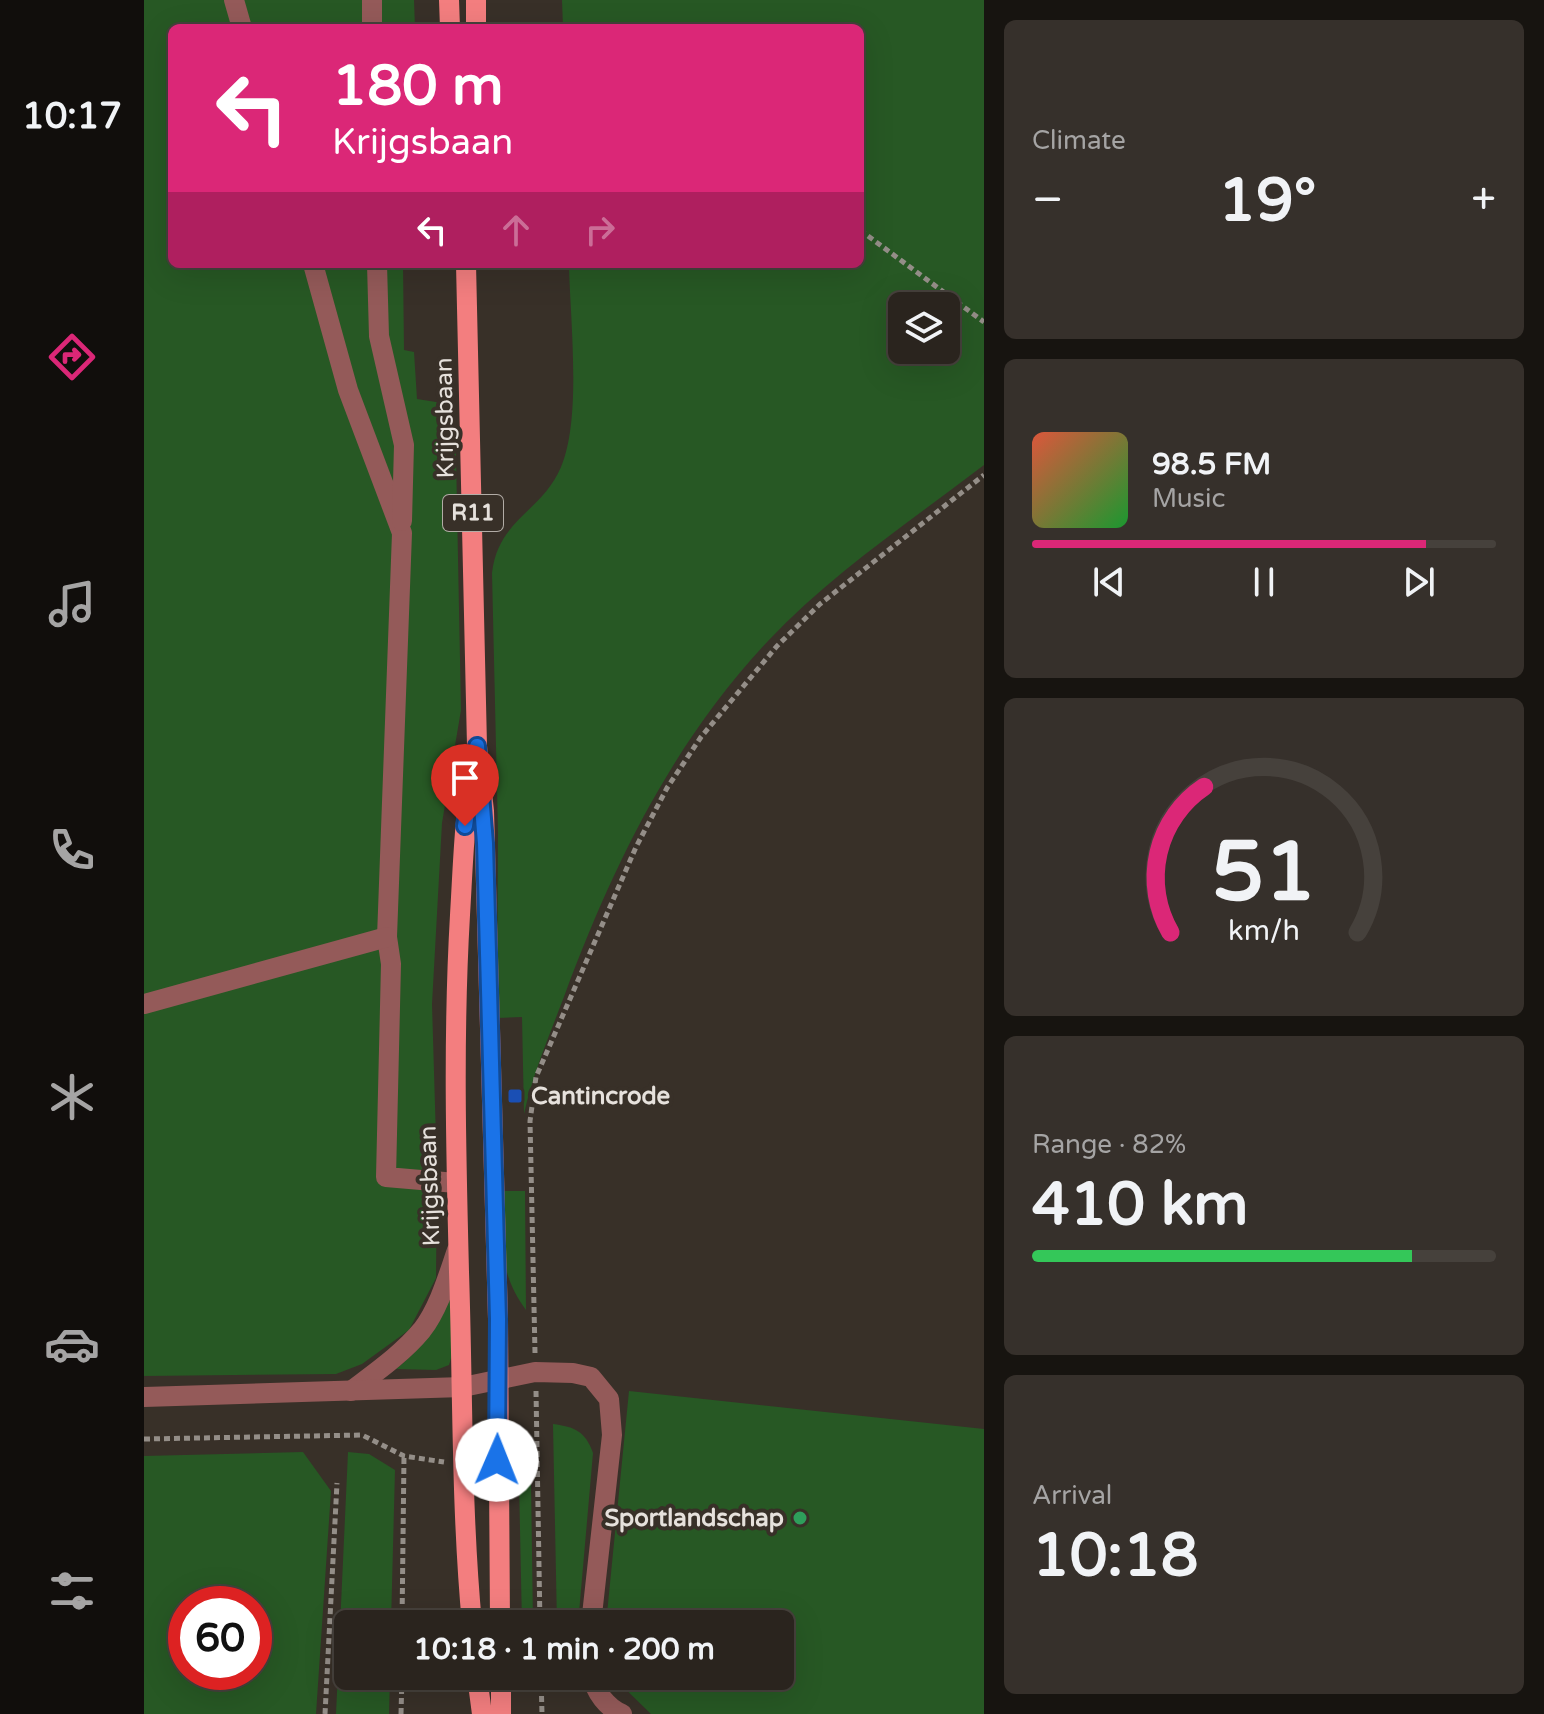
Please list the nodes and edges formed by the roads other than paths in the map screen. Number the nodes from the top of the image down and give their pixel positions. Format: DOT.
graph roads {
  1 [pos="234,0"];
  2 [pos="372,0"];
  3 [pos="449,0"];
  4 [pos="476,0"];
  5 [pos="241,24"];
  6 [pos="372,24"];
  7 [pos="450,24"];
  8 [pos="476,24"];
  9 [pos="314,268"];
  10 [pos="377,268"];
  11 [pos="468,269"];
  12 [pos="402,533"];
  13 [pos="477,746"];
  14 [pos="387,937"];
  15 [pos="144,1004"];
  16 [pos="456,1183"];
  17 [pos="458,1246"];
  18 [pos="498,1379"];
  19 [pos="463,1387"];
  20 [pos="351,1391"];
  21 [pos="144,1397"];
  22 [pos="471,1610"];
  23 [pos="500,1610"];
  24 [pos="593,1610"];
  25 [pos="479,1690"];
  26 [pos="501,1690"];
  27 [pos="597,1690"];
  28 [pos="482,1714"];
  29 [pos="501,1714"];
  30 [pos="622,1714"];
  1 -- 5 [label="street"];
  2 -- 6 [label="street"];
  3 -- 7 [label="main road"];
  4 -- 8 [label="main road"];
  9 -- 12 [label="street"];
  10 -- 12 [label="street"];
  11 -- 13 [label="main road, Krijgsbaan / R11"];
  12 -- 14 [label="street"];
  13 -- 16 [label="main road, Krijgsbaan / R11"];
  13 -- 18 [label="main road, Krijgsbaan / R11"];
  14 -- 15 [label="street"];
  14 -- 16 [label="street"];
  16 -- 17 [label="main road, Krijgsbaan / R11"];
  17 -- 19 [label="main road, Krijgsbaan / R11"];
  17 -- 20 [label="street"];
  18 -- 19 [label="street"];
  18 -- 23 [label="main road, Krijgsbaan / R11"];
  18 -- 24 [label="street"];
  19 -- 20 [label="street"];
  19 -- 22 [label="main road, Krijgsbaan / R11"];
  20 -- 21 [label="street"];
  25 -- 28 [label="main road"];
  26 -- 29 [label="main road"];
  27 -- 30 [label="street"];
}
